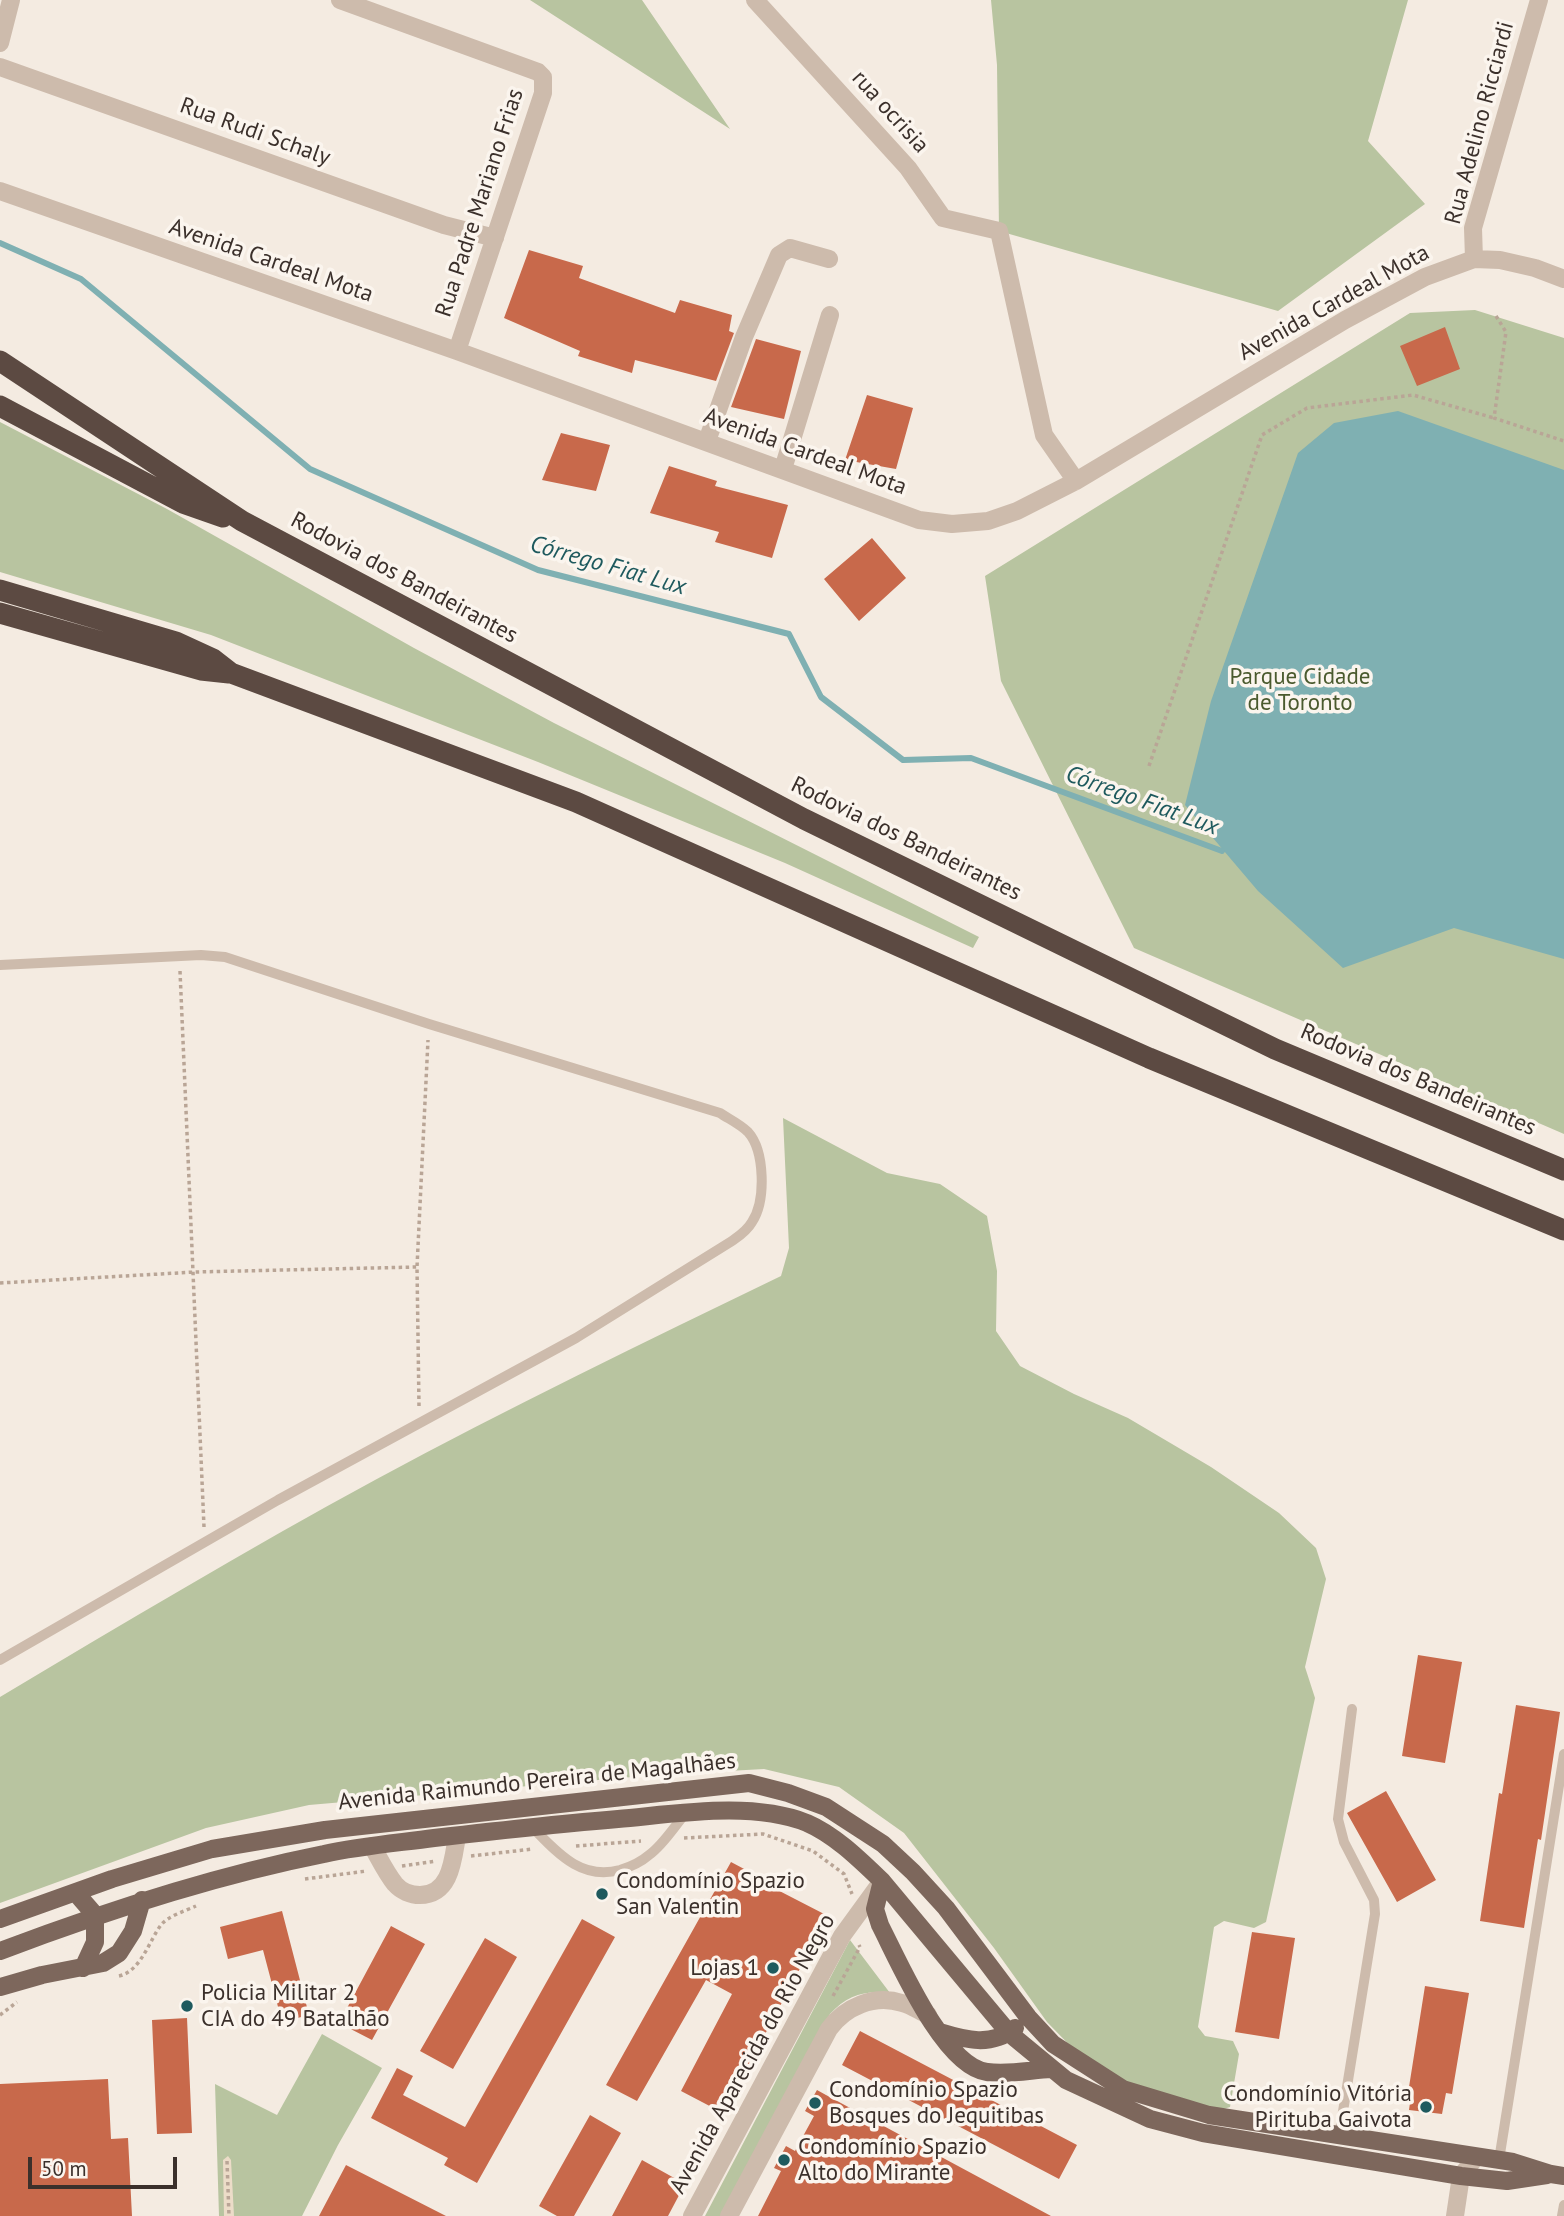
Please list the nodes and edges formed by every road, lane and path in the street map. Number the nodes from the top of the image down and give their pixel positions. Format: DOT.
graph roads {
  1 [pos="10,0"];
  2 [pos="340,0"];
  3 [pos="755,0"];
  4 [pos="1539,0"];
  5 [pos="0,43"];
  6 [pos="0,67"];
  7 [pos="0,191"];
  8 [pos="495,238"];
  9 [pos="829,259"];
  10 [pos="1475,259"];
  11 [pos="1564,279"];
  12 [pos="830,315"];
  13 [pos="1496,316"];
  14 [pos="457,351"];
  15 [pos="0,361"];
  16 [pos="0,407"];
  17 [pos="1494,418"];
  18 [pos="707,441"];
  19 [pos="1564,441"];
  20 [pos="783,469"];
  21 [pos="1076,481"];
  22 [pos="242,521"];
  23 [pos="0,590"];
  24 [pos="0,613"];
  25 [pos="232,673"];
  26 [pos="1150,766"];
  27 [pos="180,956"];
  28 [pos="0,965"];
  29 [pos="429,1024"];
  30 [pos="1564,1170"];
  31 [pos="1564,1230"];
  32 [pos="417,1267"];
  33 [pos="195,1272"];
  34 [pos="0,1283"];
  35 [pos="419,1423"];
  36 [pos="205,1543"];
  37 [pos="0,1660"];
  38 [pos="1352,1709"];
  39 [pos="1564,1754"];
  40 [pos="685,1814"];
  41 [pos="531,1826"];
  42 [pos="457,1836"];
  43 [pos="372,1846"];
  44 [pos="913,1871"];
  45 [pos="882,1881"];
  46 [pos="76,1893"];
  47 [pos="142,1899"];
  48 [pos="95,1915"];
  49 [pos="0,1919"];
  50 [pos="0,1951"];
  51 [pos="83,1968"];
  52 [pos="2,1988"];
  53 [pos="928,2015"];
  54 [pos="1028,2017"];
  55 [pos="940,2032"];
  56 [pos="1009,2033"];
  57 [pos="1051,2068"];
  58 [pos="1339,2136"];
  59 [pos="1450,2154"];
  60 [pos="1476,2157"];
  61 [pos="1499,2160"];
  62 [pos="227,2161"];
  63 [pos="1557,2175"];
  64 [pos="1461,2176"];
  65 [pos="1564,2205"];
  66 [pos="229,2216"];
  67 [pos="692,2216"];
  68 [pos="729,2216"];
  69 [pos="1455,2216"];
  70 [pos="1562,2216"];
  1 -- 5 [label="street"];
  2 -- 8 [label="street, Rua Padre Mariano Frias"];
  3 -- 21 [label="street, rua ocrisia"];
  4 -- 10 [label="street, Rua Adelino Ricciardi"];
  6 -- 8 [label="street, Rua Rudi Schaly"];
  7 -- 14 [label="street, Avenida Cardeal Mota"];
  8 -- 14 [label="street, Rua Padre Mariano Frias"];
  9 -- 18 [label="street"];
  10 -- 11 [label="street, Avenida Cardeal Mota"];
  10 -- 21 [label="street, Avenida Cardeal Mota"];
  12 -- 20 [label="street"];
  13 -- 17 [label="path"];
  14 -- 18 [label="street, Avenida Cardeal Mota"];
  15 -- 22 [label="highway"];
  16 -- 22 [label="highway"];
  17 -- 19 [label="path"];
  17 -- 26 [label="path"];
  18 -- 20 [label="street, Avenida Cardeal Mota"];
  20 -- 21 [label="street, Avenida Cardeal Mota"];
  22 -- 30 [label="highway, Rodovia dos Bandeirantes"];
  23 -- 25 [label="highway"];
  24 -- 25 [label="highway"];
  25 -- 31 [label="highway"];
  27 -- 28 [label="lane"];
  27 -- 29 [label="lane"];
  27 -- 33 [label="path"];
  29 -- 32 [label="path"];
  29 -- 35 [label="lane"];
  32 -- 33 [label="path"];
  32 -- 35 [label="path"];
  33 -- 34 [label="path"];
  33 -- 36 [label="path"];
  35 -- 36 [label="lane"];
  36 -- 37 [label="lane"];
  38 -- 58 [label="lane"];
  39 -- 61 [label="lane"];
  40 -- 41 [label="main road, Avenida Raimundo Pereira de Magalhães"];
  40 -- 41 [label="lane"];
  40 -- 45 [label="main road, Avenida Raimundo Pereira de Magalhães"];
  41 -- 42 [label="main road, Avenida Raimundo Pereira de Magalhães"];
  42 -- 43 [label="main road, Avenida Raimundo Pereira de Magalhães"];
  42 -- 43 [label="street"];
  43 -- 47 [label="main road, Avenida Raimundo Pereira de Magalhães"];
  44 -- 45 [label="main road"];
  44 -- 46 [label="main road, Avenida Raimundo Pereira de Magalhães"];
  44 -- 54 [label="main road, Avenida Raimundo Pereira de Magalhães"];
  45 -- 53 [label="main road"];
  45 -- 56 [label="main road, Avenida Raimundo Pereira de Magalhães"];
  45 -- 67 [label="street, Avenida Aparecida do Rio Negro"];
  46 -- 48 [label="main road"];
  46 -- 49 [label="main road, Avenida Raimundo Pereira de Magalhães"];
  47 -- 48 [label="main road, Avenida Raimundo Pereira de Magalhães"];
  47 -- 51 [label="main road"];
  48 -- 50 [label="main road, Avenida Raimundo Pereira de Magalhães"];
  48 -- 51 [label="main road"];
  51 -- 52 [label="main road"];
  53 -- 55 [label="main road"];
  53 -- 68 [label="street"];
  54 -- 56 [label="main road"];
  54 -- 58 [label="main road, Avenida Raimundo Pereira de Magalhães"];
  55 -- 56 [label="main road"];
  55 -- 57 [label="main road"];
  56 -- 57 [label="main road, Avenida Raimundo Pereira de Magalhães"];
  57 -- 64 [label="main road, Avenida Raimundo Pereira de Magalhães"];
  58 -- 59 [label="main road, Avenida Raimundo Pereira de Magalhães"];
  59 -- 60 [label="main road, Avenida Raimundo Pereira de Magalhães"];
  59 -- 64 [label="street"];
  60 -- 61 [label="main road, Avenida Raimundo Pereira de Magalhães"];
  60 -- 64 [label="street"];
  61 -- 63 [label="main road, Avenida Raimundo Pereira de Magalhães"];
  62 -- 66 [label="path"];
  63 -- 64 [label="main road, Avenida Raimundo Pereira de Magalhães"];
  64 -- 69 [label="street"];
  65 -- 70 [label="lane"];
}
